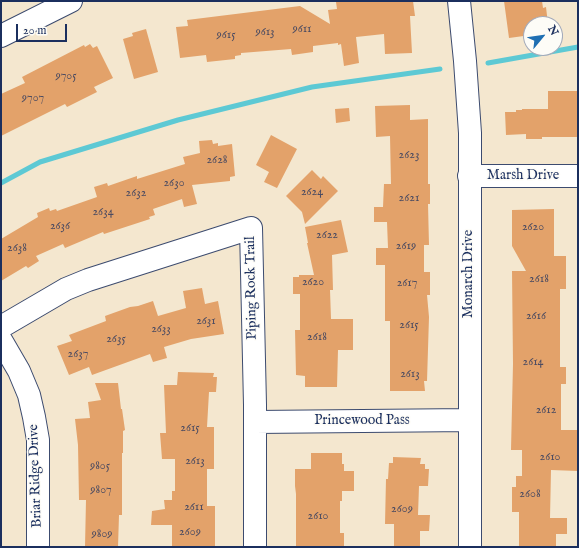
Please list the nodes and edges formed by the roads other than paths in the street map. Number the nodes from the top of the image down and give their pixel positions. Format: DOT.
graph roads {
  1 [pos="71,1"];
  2 [pos="459,1"];
  3 [pos="1,36"];
  4 [pos="469,176"];
  5 [pos="578,176"];
  6 [pos="1,327"];
  7 [pos="1,340"];
  8 [pos="470,420"];
  9 [pos="255,422"];
  10 [pos="38,547"];
  11 [pos="255,547"];
  12 [pos="470,547"];
  1 -- 3 [label="street"];
  2 -- 4 [label="street, Monarch Drive"];
  4 -- 5 [label="street, Marsh Drive"];
  4 -- 8 [label="street, Monarch Drive"];
  6 -- 9 [label="street, Piping Rock Trail"];
  7 -- 10 [label="street, Briar Ridge Drive"];
  8 -- 9 [label="street, Princewood Pass"];
  8 -- 12 [label="street, Monarch Drive"];
  9 -- 11 [label="street, Piping Rock Trail"];
}
